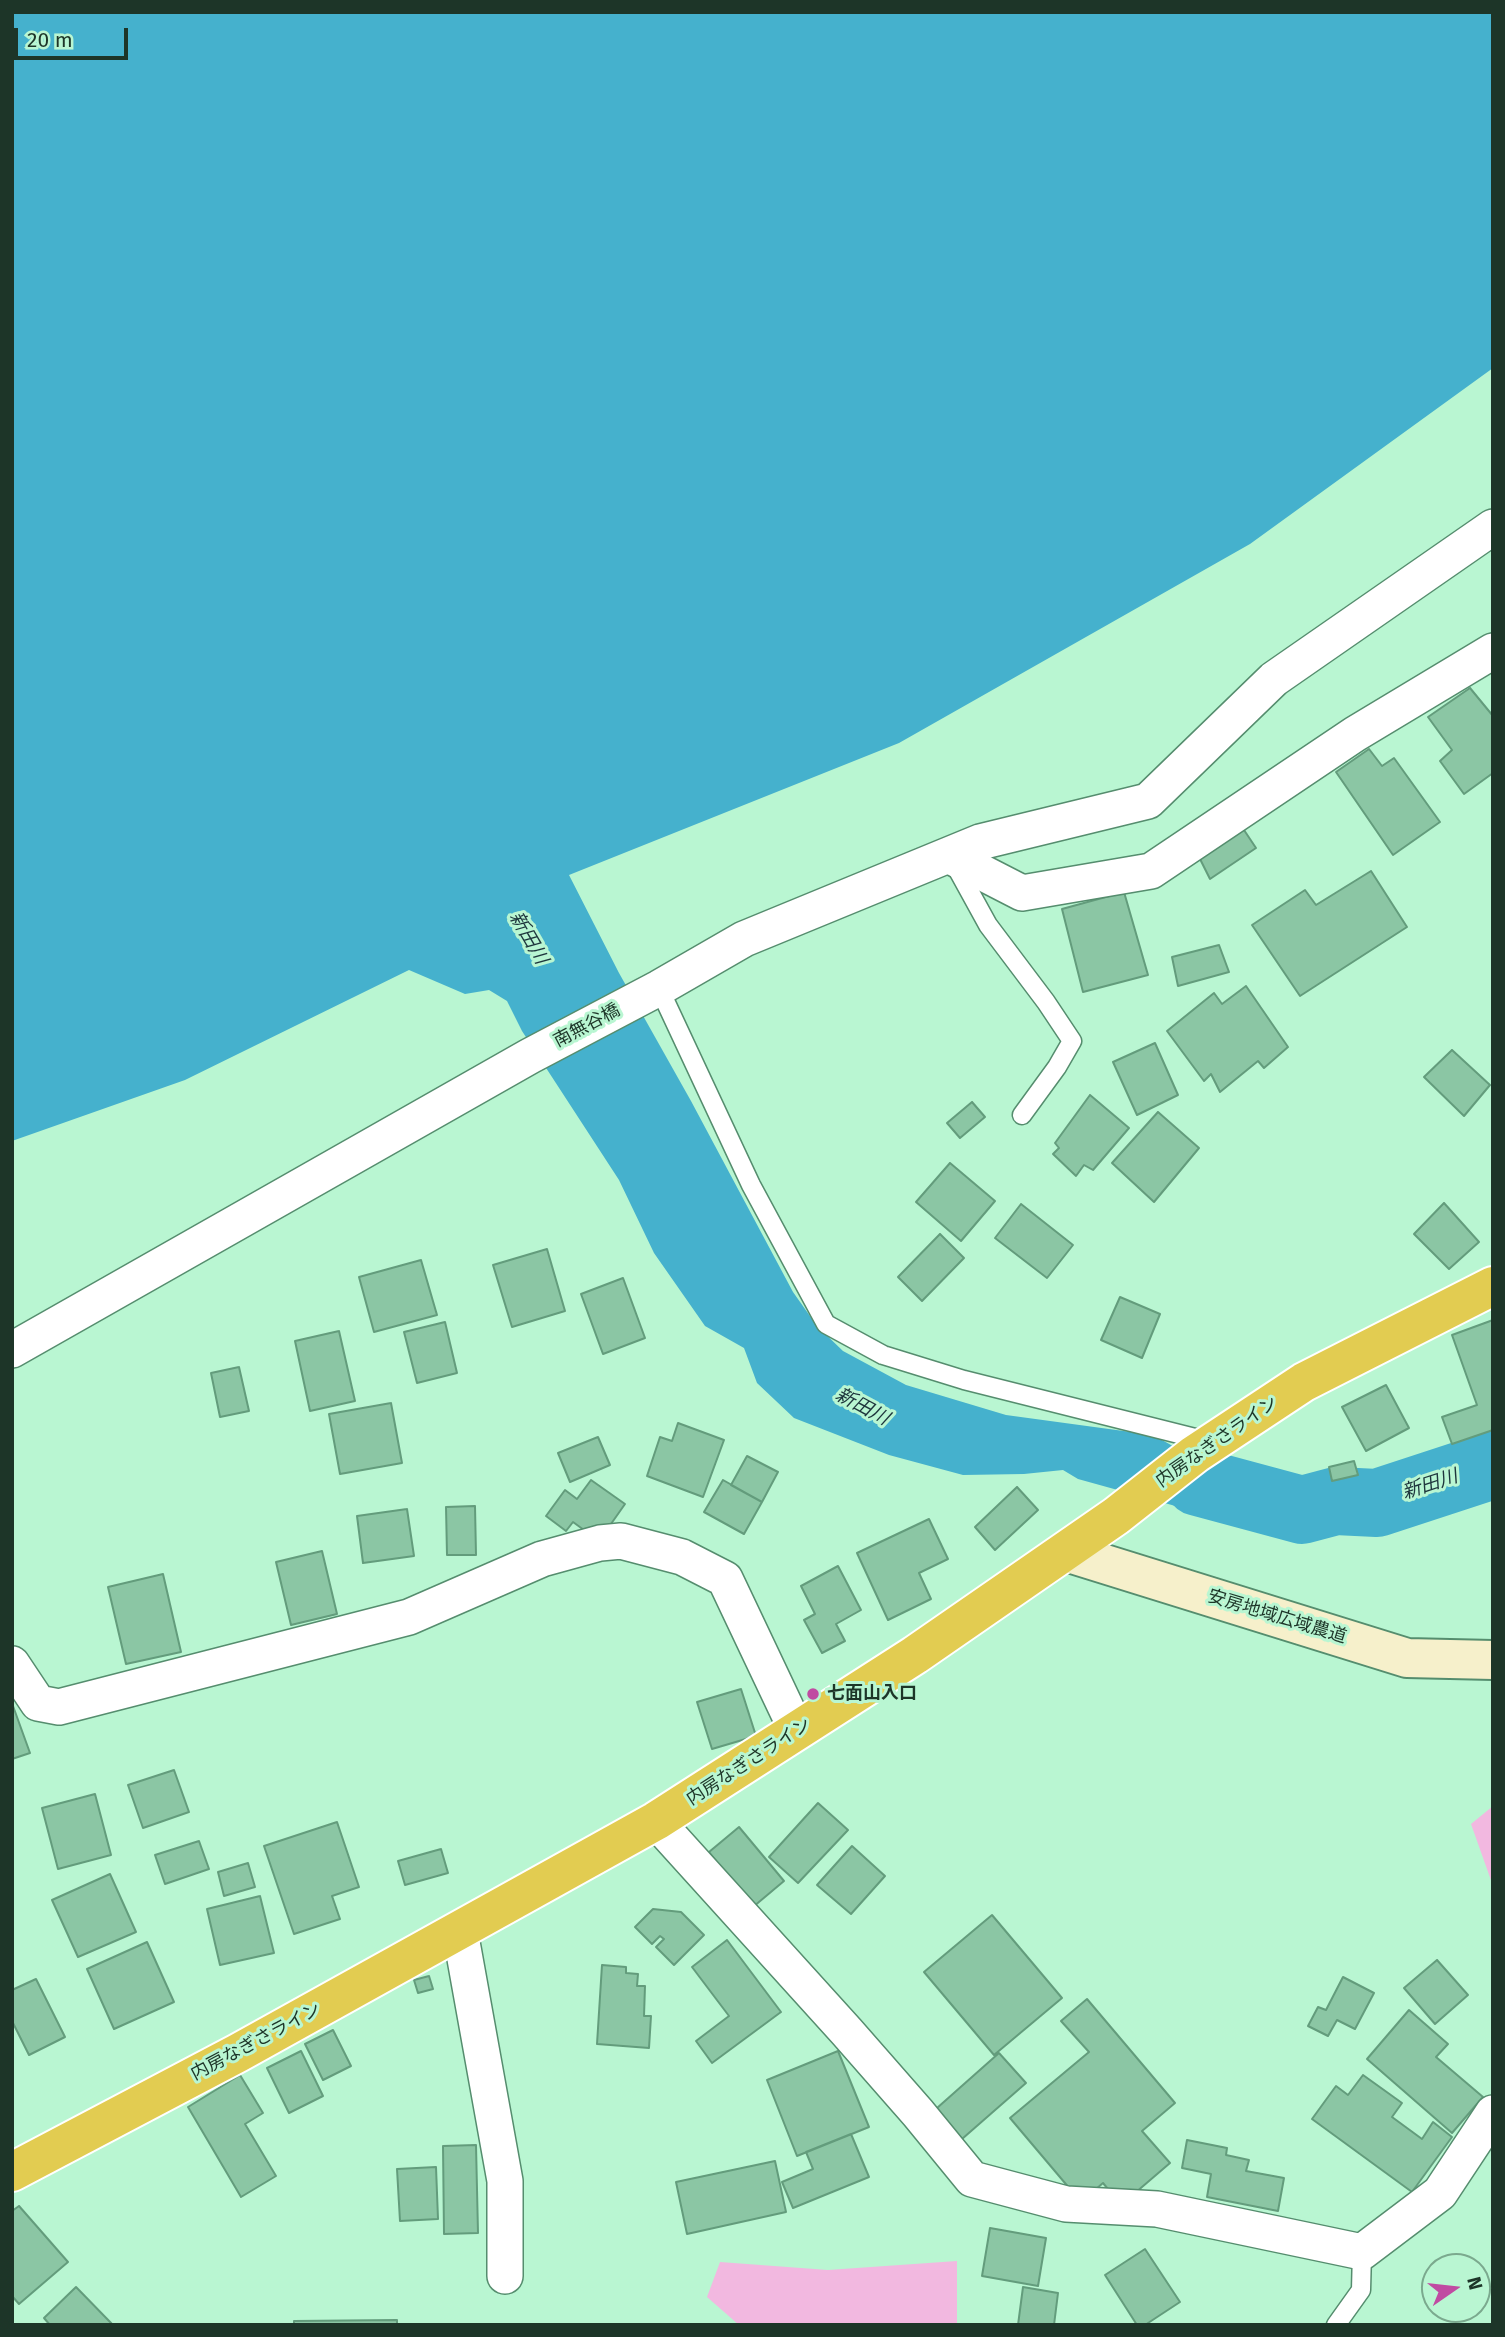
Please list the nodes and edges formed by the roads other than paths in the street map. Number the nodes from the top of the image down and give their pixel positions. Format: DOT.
graph roads {
  1 [pos="1493,527"];
  2 [pos="1493,651"];
  3 [pos="950,856"];
  4 [pos="651,991"];
  5 [pos="1022,1115"];
  6 [pos="1493,1286"];
  7 [pos="12,1350"];
  8 [pos="1204,1448"];
  9 [pos="1066,1552"];
  10 [pos="1493,1660"];
  11 [pos="12,1664"];
  12 [pos="797,1731"];
  13 [pos="656,1821"];
  14 [pos="460,1930"];
  15 [pos="1493,2113"];
  16 [pos="12,2172"];
  17 [pos="1362,2252"];
  18 [pos="505,2276"];
  19 [pos="1336,2325"];
  1 -- 3 [label="street, 南無谷橋"];
  2 -- 3 [label="street"];
  3 -- 4 [label="street, 南無谷橋"];
  3 -- 5 [label="lane"];
  4 -- 7 [label="street, 南無谷橋"];
  4 -- 8 [label="lane"];
  6 -- 8 [label="highway, 内房なぎさライン"];
  8 -- 9 [label="highway, 内房なぎさライン"];
  9 -- 10 [label="street, 安房地域広域農道"];
  9 -- 12 [label="highway, 内房なぎさライン"];
  11 -- 12 [label="street"];
  12 -- 13 [label="highway, 内房なぎさライン"];
  13 -- 14 [label="highway, 内房なぎさライン"];
  13 -- 17 [label="street"];
  14 -- 16 [label="highway, 内房なぎさライン"];
  14 -- 18 [label="street"];
  15 -- 17 [label="street"];
  17 -- 19 [label="lane"];
}
